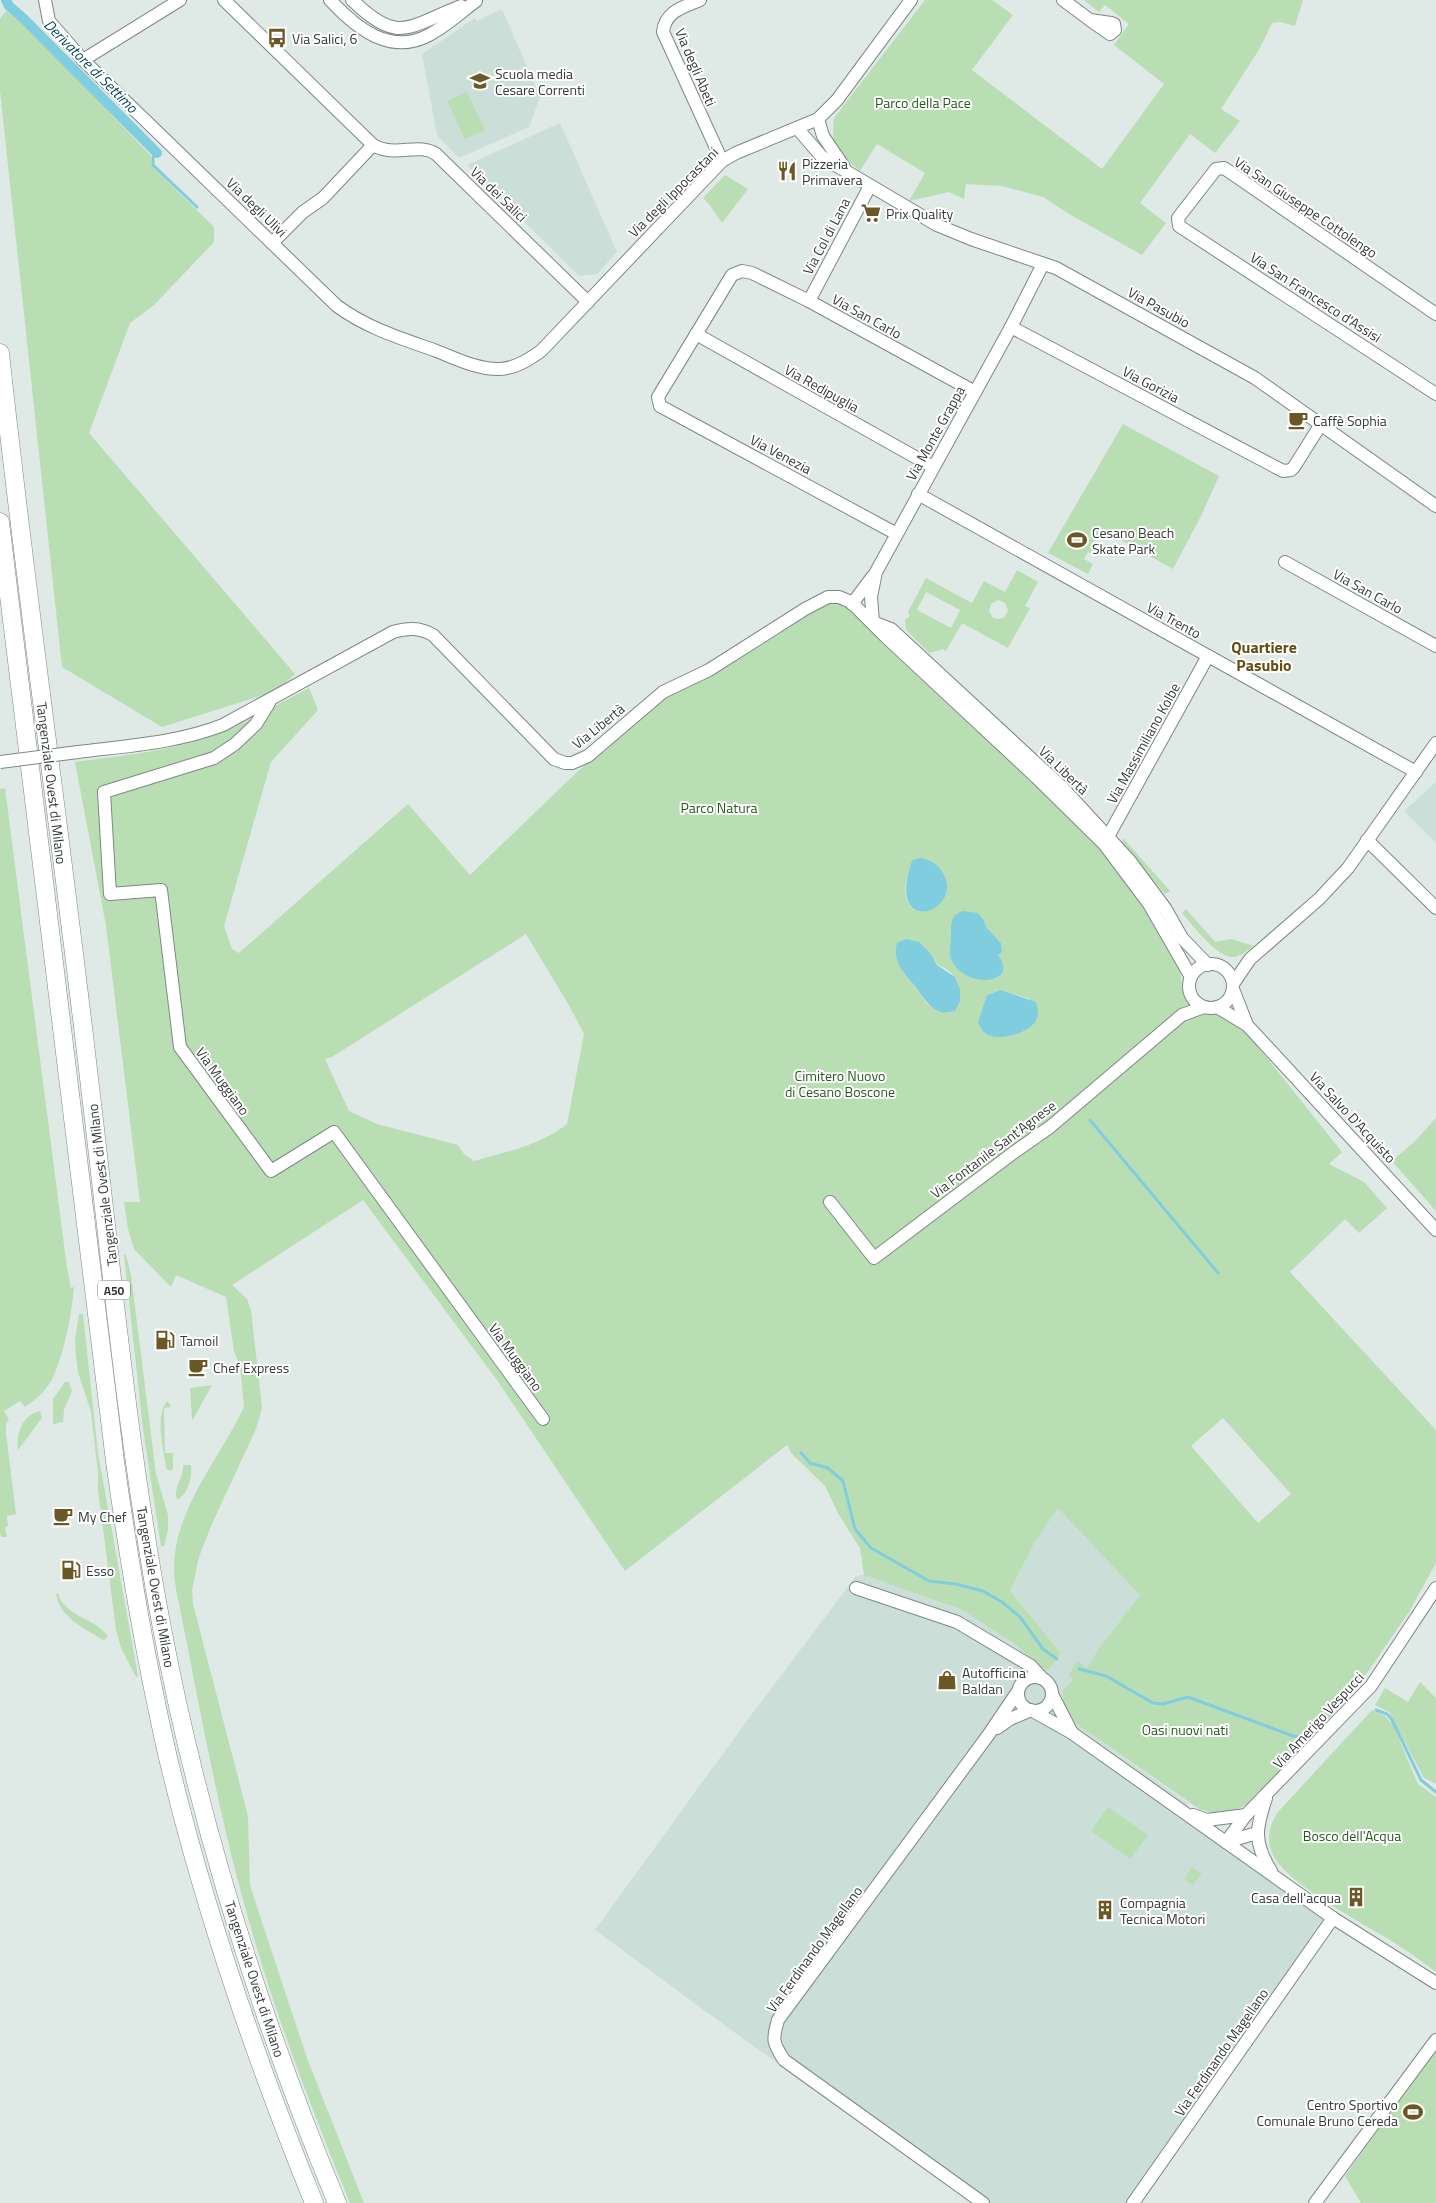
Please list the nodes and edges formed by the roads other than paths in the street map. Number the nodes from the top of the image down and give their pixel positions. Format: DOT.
graph roads {
  1 [pos="45,0"];
  2 [pos="180,0"];
  3 [pos="224,0"];
  4 [pos="330,0"];
  5 [pos="352,0"];
  6 [pos="476,0"];
  7 [pos="700,0"];
  8 [pos="911,0"];
  9 [pos="1063,0"];
  10 [pos="1090,20"];
  11 [pos="83,60"];
  12 [pos="818,119"];
  13 [pos="797,128"];
  14 [pos="373,145"];
  15 [pos="722,161"];
  16 [pos="847,171"];
  17 [pos="870,186"];
  18 [pos="1179,226"];
  19 [pos="272,243"];
  20 [pos="1044,264"];
  21 [pos="809,301"];
  22 [pos="588,302"];
  23 [pos="1436,314"];
  24 [pos="1011,327"];
  25 [pos="696,334"];
  26 [pos="0,353"];
  27 [pos="498,369"];
  28 [pos="975,392"];
  29 [pos="1436,394"];
  30 [pos="1321,424"];
  31 [pos="933,468"];
  32 [pos="918,494"];
  33 [pos="1436,506"];
  34 [pos="0,522"];
  35 [pos="895,533"];
  36 [pos="1285,562"];
  37 [pos="876,572"];
  38 [pos="852,604"];
  39 [pos="873,622"];
  40 [pos="1436,646"];
  41 [pos="1208,656"];
  42 [pos="307,680"];
  43 [pos="270,701"];
  44 [pos="1436,743"];
  45 [pos="0,762"];
  46 [pos="1416,772"];
  47 [pos="1367,840"];
  48 [pos="1106,841"];
  49 [pos="1436,908"];
  50 [pos="1250,959"];
  51 [pos="1214,966"];
  52 [pos="1192,977"];
  53 [pos="1233,987"];
  54 [pos="1190,992"];
  55 [pos="1204,1007"];
  56 [pos="1217,1007"];
  57 [pos="1182,1014"];
  58 [pos="1247,1025"];
  59 [pos="830,1202"];
  60 [pos="1436,1230"];
  61 [pos="543,1419"];
  62 [pos="856,1588"];
  63 [pos="1436,1588"];
  64 [pos="1014,1658"];
  65 [pos="1042,1678"];
  66 [pos="1021,1686"];
  67 [pos="1052,1694"];
  68 [pos="1031,1710"];
  69 [pos="1072,1733"];
  70 [pos="990,1734"];
  71 [pos="1268,1795"];
  72 [pos="1183,1812"];
  73 [pos="1246,1815"];
  74 [pos="1257,1833"];
  75 [pos="1226,1842"];
  76 [pos="1276,1877"];
  77 [pos="1333,1918"];
  78 [pos="1436,1983"];
  79 [pos="1436,2040"];
  80 [pos="314,2203"];
  81 [pos="337,2203"];
  82 [pos="983,2203"];
  83 [pos="1133,2203"];
  84 [pos="1315,2203"];
  1 -- 11 [label="street, Via degli Ulivi"];
  2 -- 11 [label="street"];
  3 -- 14 [label="street"];
  4 -- 6 [label="street"];
  5 -- 6 [label="street"];
  7 -- 15 [label="street, Via degli Abeti"];
  8 -- 12 [label="street, Via degli Ippocastani"];
  9 -- 10 [label="street"];
  11 -- 19 [label="street, Via degli Ulivi"];
  12 -- 13 [label="street, Via degli Ippocastani"];
  12 -- 16 [label="street"];
  13 -- 15 [label="street, Via degli Ippocastani"];
  13 -- 16 [label="street, Via Pasubio"];
  14 -- 19 [label="street"];
  14 -- 22 [label="street, Via dei Salici"];
  15 -- 22 [label="street, Via degli Ippocastani"];
  16 -- 17 [label="street, Via Pasubio"];
  17 -- 20 [label="street, Via Pasubio"];
  17 -- 21 [label="street, Via Col di Lana"];
  18 -- 23 [label="street, Via San Giuseppe Cottolengo"];
  18 -- 29 [label="street, Via San Francesco d'Assisi"];
  19 -- 27 [label="street, Via degli Ulivi"];
  20 -- 24 [label="street, Via Monte Grappa"];
  20 -- 30 [label="street, Via Pasubio"];
  21 -- 25 [label="street, Via San Carlo"];
  21 -- 28 [label="street, Via San Carlo"];
  22 -- 27 [label="street, Via degli Ippocastani"];
  24 -- 28 [label="street, Via Monte Grappa"];
  24 -- 30 [label="street, Via Gorizia"];
  25 -- 31 [label="street, Via Redipuglia"];
  25 -- 35 [label="street, Via Venezia"];
  26 -- 81 [label="highway, Tangenziale Ovest di Milano / A50"];
  28 -- 31 [label="street, Via Monte Grappa"];
  30 -- 33 [label="street, Via Pasubio"];
  31 -- 32 [label="street, Via Monte Grappa"];
  32 -- 35 [label="street, Via Monte Grappa"];
  32 -- 41 [label="street, Via Trento"];
  34 -- 80 [label="highway, Tangenziale Ovest di Milano / A50"];
  35 -- 37 [label="street, Via Monte Grappa"];
  36 -- 40 [label="street, Via San Carlo"];
  37 -- 38 [label="street"];
  37 -- 39 [label="street, Via Monte Grappa"];
  38 -- 39 [label="street, Via Libertà"];
  38 -- 42 [label="street, Via Libertà"];
  39 -- 48 [label="street, Via Libertà"];
  41 -- 46 [label="street, Via Trento"];
  41 -- 48 [label="street, Via Massimiliano Kolbe"];
  42 -- 43 [label="street, Via Muggiano"];
  43 -- 45 [label="street, Via Muggiano, bridge"];
  43 -- 61 [label="street, Via Muggiano"];
  44 -- 46 [label="street"];
  46 -- 47 [label="street"];
  47 -- 49 [label="street"];
  47 -- 50 [label="street"];
  48 -- 51 [label="street, Via Libertà"];
  48 -- 52 [label="street, Via Libertà"];
  50 -- 51 [label="street"];
  50 -- 53 [label="street"];
  51 -- 52 [label="street"];
  51 -- 53 [label="street"];
  52 -- 54 [label="street"];
  53 -- 56 [label="street"];
  53 -- 58 [label="street"];
  54 -- 55 [label="street"];
  54 -- 57 [label="street"];
  55 -- 56 [label="street"];
  55 -- 57 [label="street"];
  56 -- 58 [label="street"];
  57 -- 59 [label="street, Via Fontanile Sant'Agnese"];
  58 -- 60 [label="street, Via Salvo D'Acquisto"];
  62 -- 64 [label="street"];
  63 -- 71 [label="street, Via Amerigo Vespucci"];
  64 -- 65 [label="street"];
  64 -- 66 [label="street"];
  65 -- 66 [label="street"];
  65 -- 67 [label="street"];
  66 -- 68 [label="street"];
  66 -- 70 [label="street, Via Ferdinando Magellano"];
  67 -- 68 [label="street"];
  67 -- 69 [label="street"];
  68 -- 69 [label="street"];
  68 -- 70 [label="street, Via Ferdinando Magellano"];
  69 -- 72 [label="street"];
  70 -- 82 [label="street, Via Ferdinando Magellano"];
  71 -- 73 [label="street, Via Amerigo Vespucci"];
  71 -- 74 [label="street"];
  72 -- 73 [label="street"];
  72 -- 75 [label="street"];
  73 -- 75 [label="street, Via Amerigo Vespucci"];
  74 -- 75 [label="street"];
  74 -- 76 [label="street"];
  75 -- 76 [label="street"];
  76 -- 77 [label="street"];
  77 -- 78 [label="street"];
  77 -- 83 [label="street, Via Ferdinando Magellano"];
  79 -- 84 [label="street"];
}
